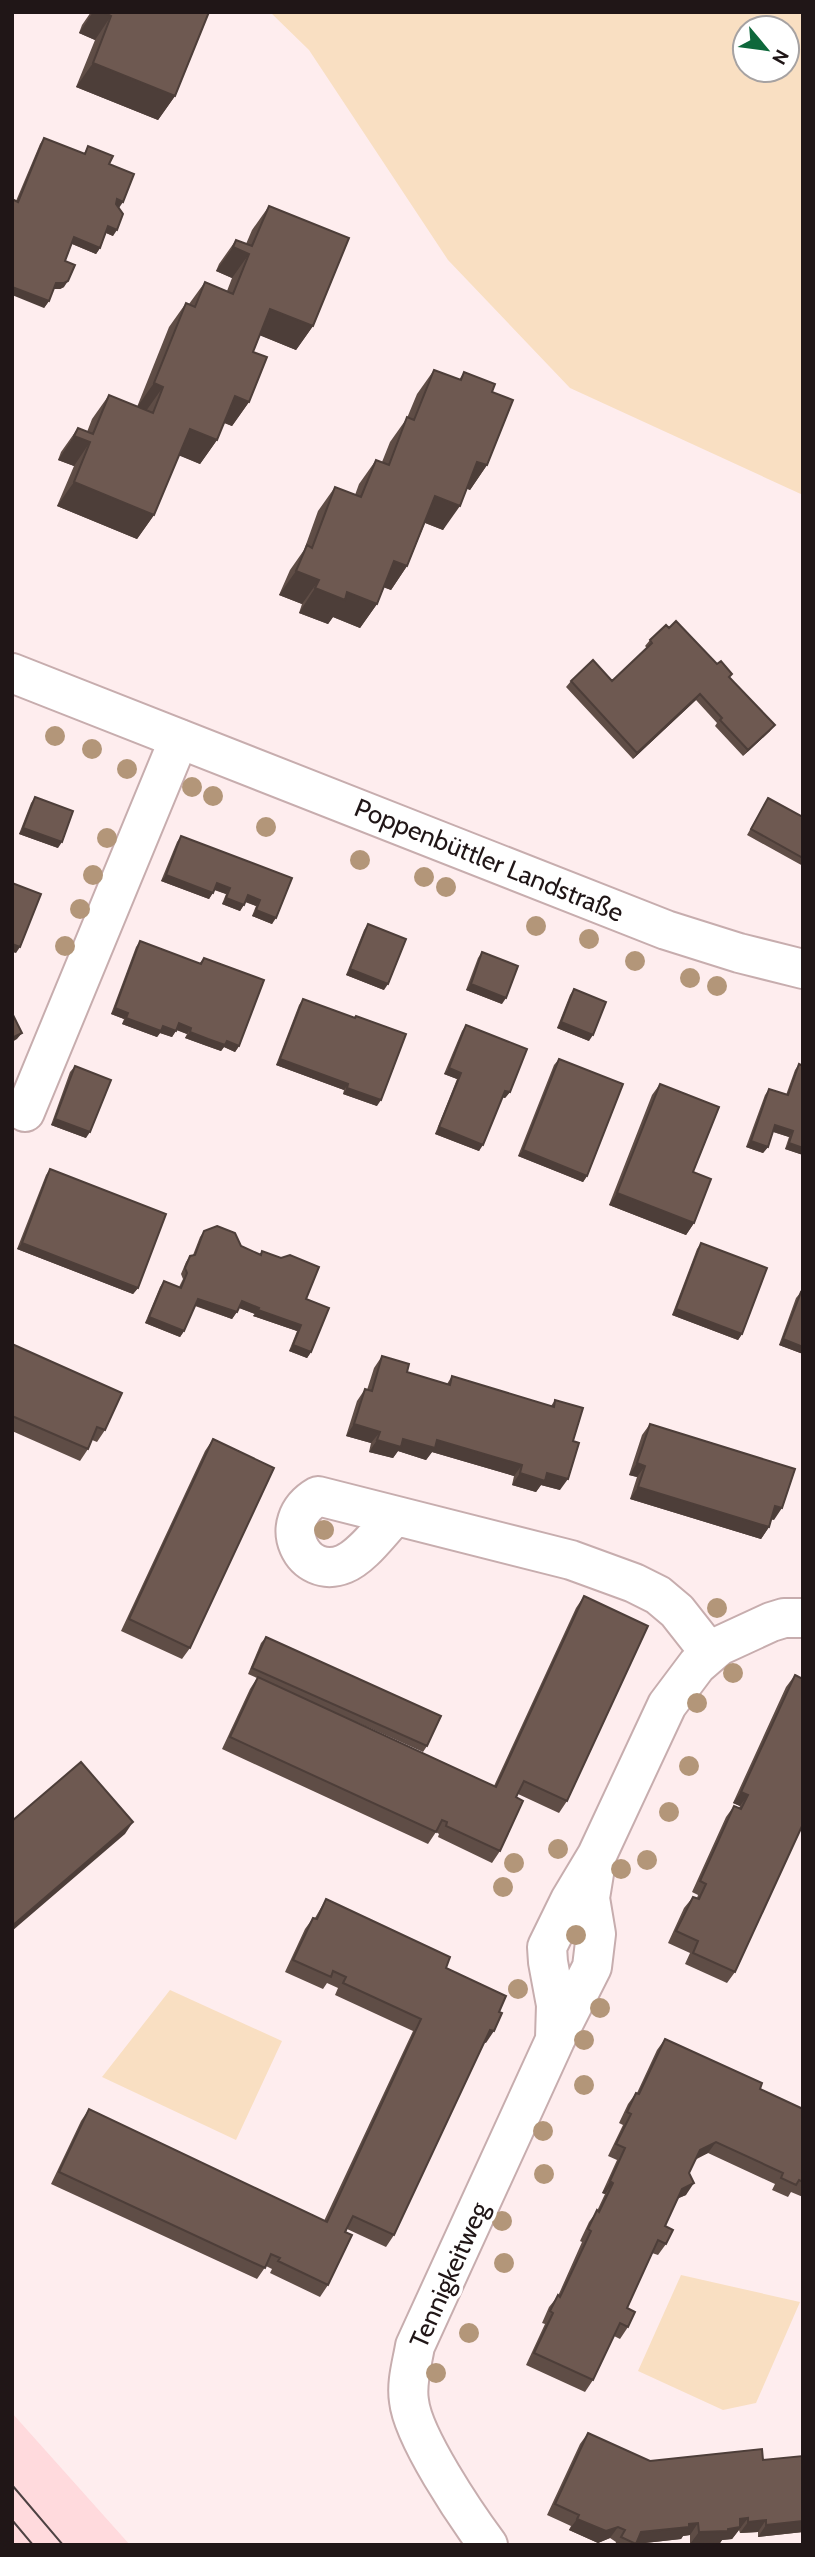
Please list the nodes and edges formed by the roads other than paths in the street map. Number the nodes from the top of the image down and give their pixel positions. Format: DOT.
graph roads {
  1 [pos="12,673"];
  2 [pos="179,739"];
  3 [pos="803,969"];
  4 [pos="24,1112"];
  5 [pos="395,1516"];
  6 [pos="803,1618"];
  7 [pos="710,1653"];
  8 [pos="488,2545"];
  1 -- 2 [label="street, Poppenbüttler Landstraße"];
  2 -- 3 [label="street, Poppenbüttler Landstraße"];
  2 -- 4 [label="street"];
  5 -- 7 [label="street"];
  6 -- 7 [label="street, Tennigkeitweg"];
  7 -- 8 [label="street, Tennigkeitweg"];
}
